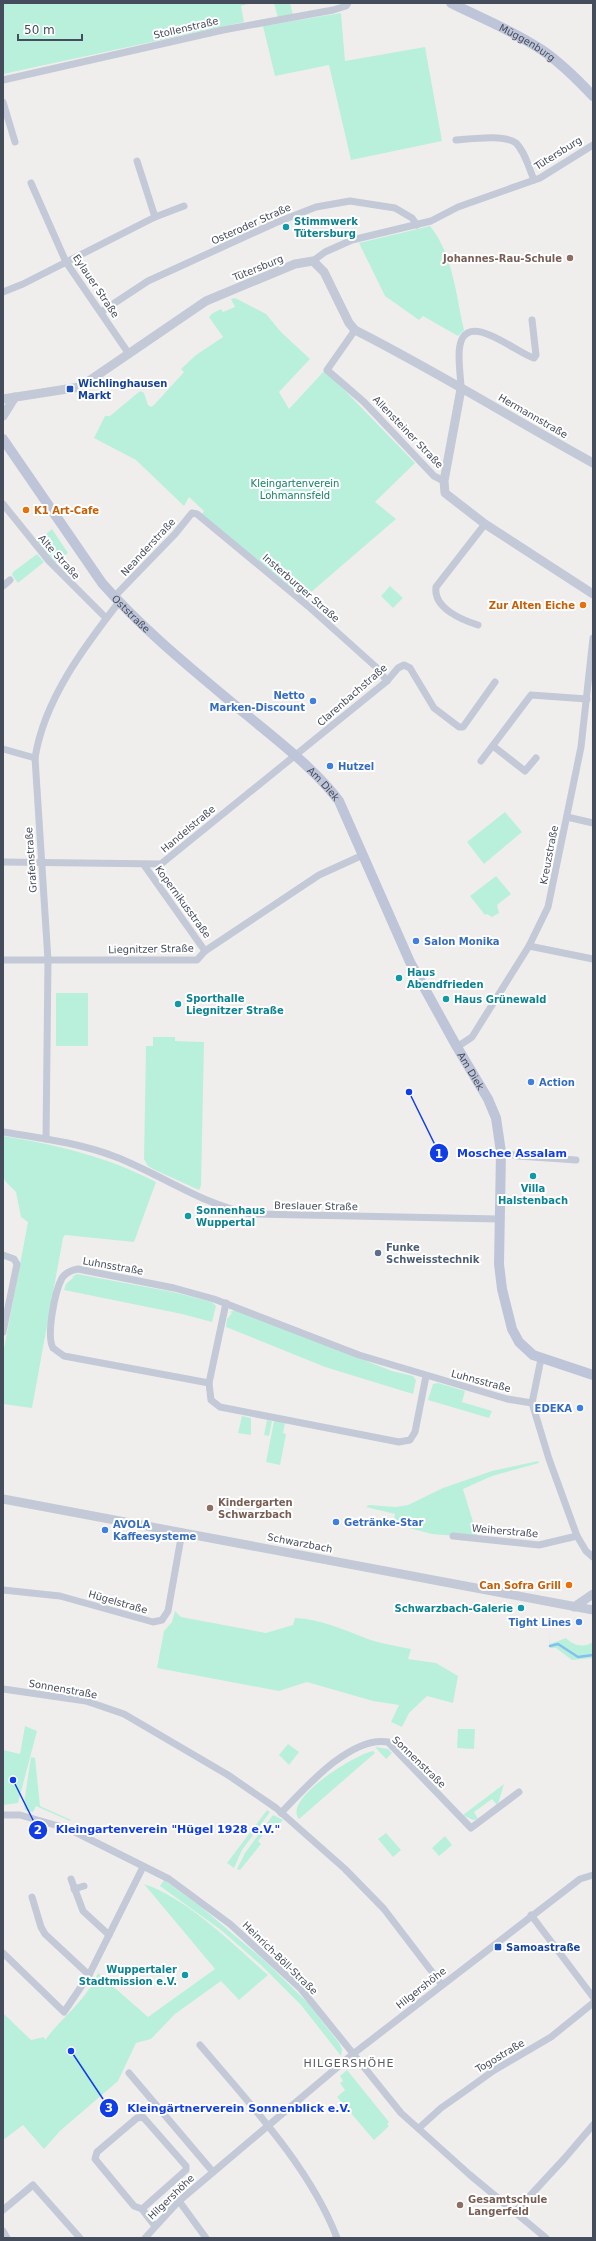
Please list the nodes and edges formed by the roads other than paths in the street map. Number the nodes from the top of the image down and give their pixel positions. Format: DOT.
graph roads {
  1 [pos="348,3"];
  2 [pos="451,3"];
  3 [pos="3,80"];
  4 [pos="593,96"];
  5 [pos="3,102"];
  6 [pos="456,140"];
  7 [pos="15,142"];
  8 [pos="593,145"];
  9 [pos="137,161"];
  10 [pos="534,180"];
  11 [pos="31,183"];
  12 [pos="184,206"];
  13 [pos="156,217"];
  14 [pos="417,225"];
  15 [pos="313,261"];
  16 [pos="66,262"];
  17 [pos="3,292"];
  18 [pos="101,312"];
  19 [pos="532,320"];
  20 [pos="355,330"];
  21 [pos="129,354"];
  22 [pos="462,389"];
  23 [pos="15,397"];
  24 [pos="3,399"];
  25 [pos="3,416"];
  26 [pos="3,439"];
  27 [pos="593,463"];
  28 [pos="444,481"];
  29 [pos="3,504"];
  30 [pos="197,514"];
  31 [pos="485,524"];
  32 [pos="10,580"];
  33 [pos="3,586"];
  34 [pos="593,594"];
  35 [pos="117,600"];
  36 [pos="106,618"];
  37 [pos="478,625"];
  38 [pos="593,638"];
  39 [pos="387,681"];
  40 [pos="495,682"];
  41 [pos="587,699"];
  42 [pos="584,719"];
  43 [pos="593,721"];
  44 [pos="493,746"];
  45 [pos="3,749"];
  46 [pos="294,756"];
  47 [pos="35,758"];
  48 [pos="536,758"];
  49 [pos="481,761"];
  50 [pos="567,817"];
  51 [pos="593,823"];
  52 [pos="363,855"];
  53 [pos="3,862"];
  54 [pos="42,862"];
  55 [pos="144,865"];
  56 [pos="529,946"];
  57 [pos="205,951"];
  58 [pos="593,959"];
  59 [pos="3,960"];
  60 [pos="48,960"];
  61 [pos="457,1048"];
  62 [pos="3,1132"];
  63 [pos="46,1139"];
  64 [pos="501,1152"];
  65 [pos="576,1160"];
  66 [pos="499,1219"];
  67 [pos="3,1255"];
  68 [pos="226,1303"];
  69 [pos="3,1332"];
  70 [pos="541,1359"];
  71 [pos="593,1375"];
  72 [pos="426,1376"];
  73 [pos="209,1383"];
  74 [pos="532,1403"];
  75 [pos="3,1499"];
  76 [pos="182,1532"];
  77 [pos="453,1536"];
  78 [pos="577,1536"];
  79 [pos="593,1557"];
  80 [pos="3,1590"];
  81 [pos="593,1594"];
  82 [pos="574,1607"];
  83 [pos="593,1610"];
  84 [pos="3,1689"];
  85 [pos="518,1792"];
  86 [pos="281,1813"];
  87 [pos="3,1815"];
  88 [pos="143,1868"];
  89 [pos="593,1876"];
  90 [pos="71,1879"];
  91 [pos="84,1886"];
  92 [pos="74,1889"];
  93 [pos="32,1897"];
  94 [pos="531,1915"];
  95 [pos="109,1935"];
  96 [pos="3,1953"];
  97 [pos="89,1975"];
  98 [pos="442,1985"];
  99 [pos="593,1997"];
  100 [pos="593,2003"];
  101 [pos="200,2045"];
  102 [pos="353,2054"];
  103 [pos="129,2073"];
  104 [pos="593,2125"];
  105 [pos="268,2126"];
  106 [pos="419,2128"];
  107 [pos="213,2172"];
  108 [pos="179,2202"];
  109 [pos="3,2210"];
  110 [pos="142,2210"];
  111 [pos="514,2213"];
  112 [pos="155,2226"];
  113 [pos="3,2231"];
  114 [pos="7,2238"];
  115 [pos="80,2238"];
  116 [pos="145,2238"];
  117 [pos="206,2238"];
  118 [pos="337,2238"];
  119 [pos="546,2238"];
  1 -- 3 [label="street, Stollenstraße"];
  2 -- 4 [label="main road, Müggenburg"];
  5 -- 7 [label="street"];
  6 -- 10 [label="street, Tütersburg"];
  8 -- 10 [label="street, Tütersburg"];
  9 -- 13 [label="street"];
  10 -- 14 [label="street, Tütersburg"];
  11 -- 16 [label="street, Eylauer Straße"];
  12 -- 13 [label="street"];
  13 -- 16 [label="street"];
  14 -- 15 [label="street, Tütersburg"];
  14 -- 18 [label="street, Osteroder Straße"];
  15 -- 20 [label="street"];
  15 -- 21 [label="street, Tütersburg"];
  16 -- 17 [label="street"];
  16 -- 18 [label="street, Eylauer Straße"];
  18 -- 21 [label="street, Eylauer Straße"];
  19 -- 22 [label="street"];
  20 -- 22 [label="street, Hermannstraße"];
  20 -- 28 [label="street, Allensteiner Straße"];
  21 -- 23 [label="street, Tütersburg"];
  22 -- 27 [label="street, Hermannstraße"];
  22 -- 28 [label="street"];
  23 -- 24 [label="street, Tütersburg"];
  23 -- 25 [label="street"];
  26 -- 35 [label="main road, Oststraße"];
  28 -- 31 [label="street, Allensteiner Straße"];
  29 -- 36 [label="street, Alte Straße"];
  30 -- 35 [label="street, Neanderstraße"];
  30 -- 39 [label="street, Insterburger Straße"];
  31 -- 34 [label="street, Allensteiner Straße"];
  31 -- 37 [label="street"];
  32 -- 33 [label="street"];
  35 -- 36 [label="street, Grafenstraße"];
  35 -- 46 [label="main road, Oststraße"];
  36 -- 47 [label="street, Grafenstraße"];
  38 -- 41 [label="street, Kreuzstraße"];
  39 -- 40 [label="street, Clarenbachstraße"];
  39 -- 46 [label="street, Clarenbachstraße"];
  41 -- 42 [label="street, Kreuzstraße"];
  41 -- 44 [label="street"];
  42 -- 43 [label="street"];
  42 -- 50 [label="street, Kreuzstraße"];
  44 -- 48 [label="street"];
  44 -- 49 [label="street"];
  45 -- 47 [label="street"];
  46 -- 52 [label="main road, Am Diek"];
  46 -- 55 [label="street, Handelstraße"];
  47 -- 54 [label="street, Grafenstraße"];
  50 -- 51 [label="street"];
  50 -- 56 [label="street, Kreuzstraße"];
  52 -- 57 [label="street, Liegnitzer Straße"];
  52 -- 61 [label="main road, Am Diek"];
  53 -- 54 [label="street, Handelstraße"];
  54 -- 55 [label="street, Handelstraße"];
  54 -- 60 [label="street, Grafenstraße"];
  55 -- 57 [label="street, Kopernikusstraße"];
  56 -- 58 [label="street"];
  56 -- 61 [label="street, Kreuzstraße"];
  57 -- 60 [label="street, Liegnitzer Straße"];
  59 -- 60 [label="street, Liegnitzer Straße"];
  60 -- 63 [label="street, Grafenstraße"];
  61 -- 64 [label="main road, Am Diek"];
  62 -- 63 [label="street, Breslauer Straße"];
  63 -- 66 [label="street, Breslauer Straße"];
  64 -- 65 [label="street"];
  64 -- 66 [label="main road, Am Diek"];
  66 -- 70 [label="main road, Am Diek"];
  67 -- 69 [label="street"];
  68 -- 72 [label="street, Luhnsstraße"];
  68 -- 73 [label="street"];
  68 -- 73 [label="street, Luhnsstraße"];
  70 -- 71 [label="main road, Am Diek"];
  70 -- 74 [label="street"];
  72 -- 73 [label="street"];
  72 -- 74 [label="street, Luhnsstraße"];
  74 -- 78 [label="street"];
  75 -- 76 [label="street, Schwarzbach"];
  76 -- 80 [label="street, Hügelstraße"];
  76 -- 82 [label="street, Schwarzbach"];
  77 -- 78 [label="street, Weiherstraße"];
  78 -- 79 [label="street"];
  81 -- 82 [label="street"];
  82 -- 83 [label="street, Schwarzbach"];
  84 -- 86 [label="street, Sonnenstraße"];
  85 -- 86 [label="street, Sonnenstraße"];
  86 -- 98 [label="street, Sonnenstraße"];
  87 -- 88 [label="street, Heinrich-Böll-Straße"];
  88 -- 95 [label="street"];
  88 -- 102 [label="street, Heinrich-Böll-Straße"];
  89 -- 94 [label="street, Hilgershöhe"];
  90 -- 92 [label="street"];
  91 -- 92 [label="street"];
  92 -- 95 [label="street"];
  93 -- 97 [label="street"];
  94 -- 98 [label="street, Hilgershöhe"];
  94 -- 99 [label="street"];
  95 -- 97 [label="street"];
  96 -- 97 [label="street"];
  98 -- 102 [label="street, Hilgershöhe"];
  100 -- 106 [label="street, Togostraße"];
  101 -- 105 [label="street"];
  102 -- 105 [label="street, Hilgershöhe"];
  102 -- 106 [label="street, Heinrich-Böll-Straße"];
  103 -- 107 [label="street"];
  104 -- 111 [label="street"];
  105 -- 107 [label="street, Hilgershöhe"];
  105 -- 118 [label="street"];
  106 -- 111 [label="street, Heinrich-Böll-Straße"];
  107 -- 108 [label="street, Hilgershöhe"];
  108 -- 112 [label="street, Hilgershöhe"];
  108 -- 117 [label="street"];
  109 -- 115 [label="street"];
  110 -- 110 [label="street"];
  110 -- 112 [label="street"];
  111 -- 119 [label="street, Heinrich-Böll-Straße"];
  112 -- 116 [label="street, Hilgershöhe"];
  113 -- 114 [label="street"];
}
